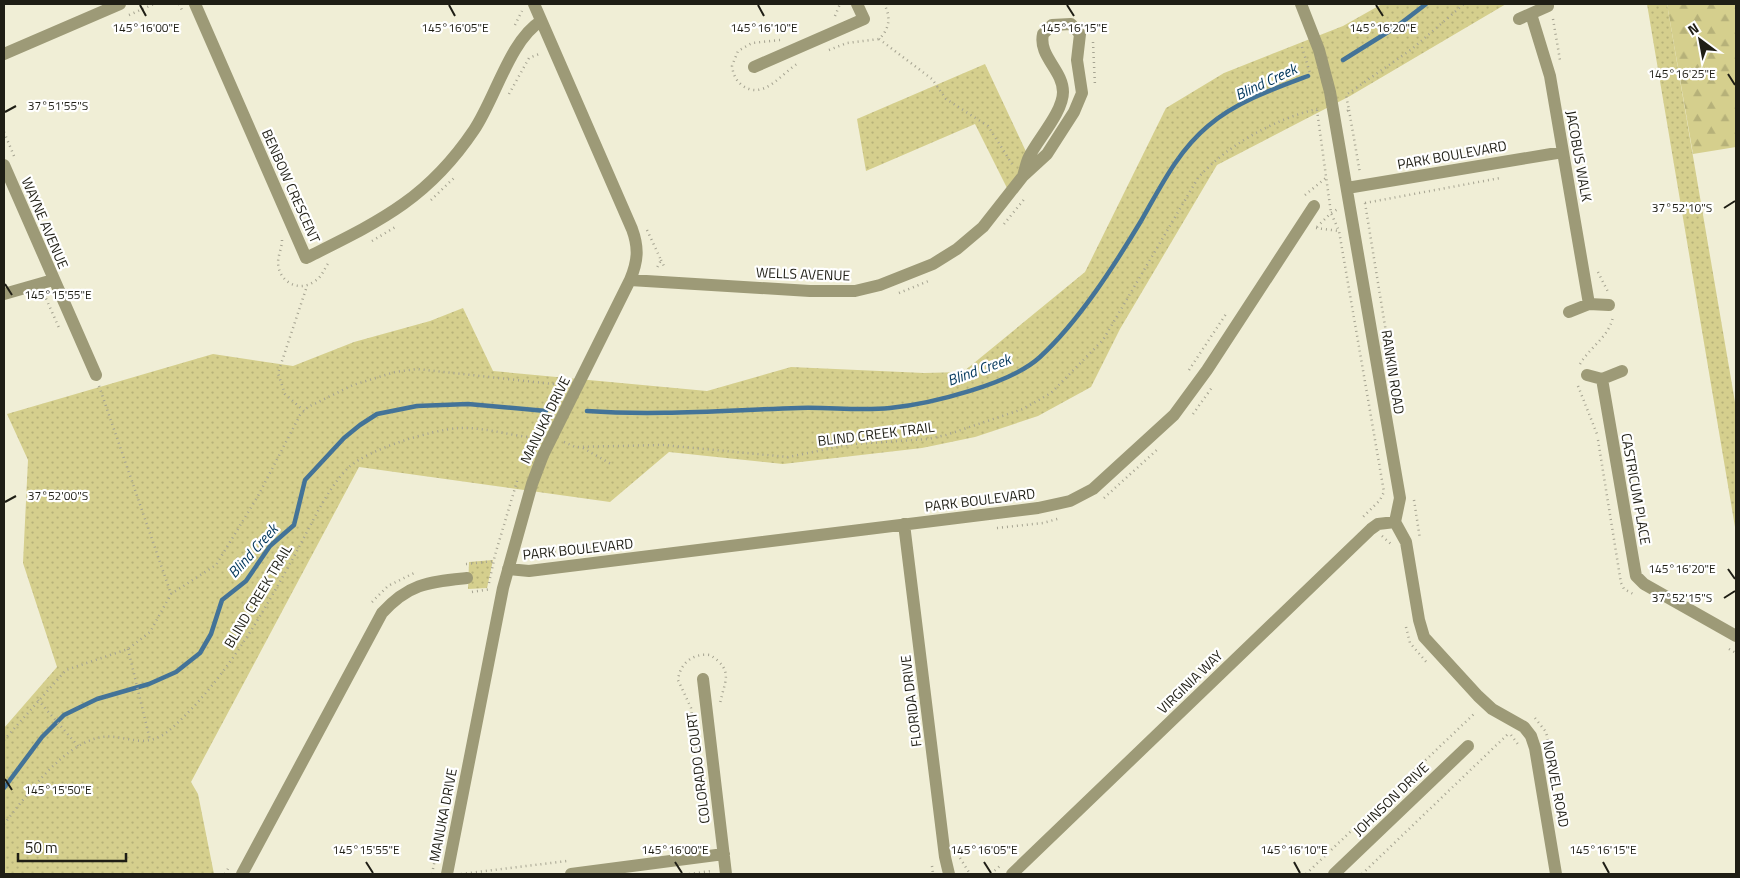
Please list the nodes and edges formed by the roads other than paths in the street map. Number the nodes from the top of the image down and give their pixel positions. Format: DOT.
graph roads {
  1 [pos="120,4"];
  2 [pos="195,4"];
  3 [pos="534,4"];
  4 [pos="857,4"];
  5 [pos="1301,4"];
  6 [pos="1551,11"];
  7 [pos="541,21"];
  8 [pos="4,54"];
  9 [pos="754,67"];
  10 [pos="1563,152"];
  11 [pos="4,165"];
  12 [pos="1018,173"];
  13 [pos="1347,188"];
  14 [pos="1314,206"];
  15 [pos="53,280"];
  16 [pos="630,280"];
  17 [pos="4,294"];
  18 [pos="1611,303"];
  19 [pos="1589,304"];
  20 [pos="1569,312"];
  21 [pos="1622,371"];
  22 [pos="1580,374"];
  23 [pos="96,375"];
  24 [pos="1602,379"];
  25 [pos="1395,522"];
  26 [pos="904,524"];
  27 [pos="508,568"];
  28 [pos="467,578"];
  29 [pos="1736,636"];
  30 [pos="703,679"];
  31 [pos="1468,746"];
  32 [pos="724,854"];
  33 [pos="242,874"];
  34 [pos="447,874"];
  35 [pos="571,874"];
  36 [pos="726,874"];
  37 [pos="949,874"];
  38 [pos="1012,874"];
  39 [pos="1334,874"];
  40 [pos="1556,874"];
  1 -- 8 [label="street"];
  2 -- 7 [label="street, BENBOW CRESCENT"];
  3 -- 7 [label="street, MANUKA DRIVE"];
  4 -- 9 [label="street"];
  5 -- 13 [label="street, RANKIN ROAD"];
  6 -- 10 [label="street, JACOBUS WALK"];
  7 -- 16 [label="street, MANUKA DRIVE"];
  10 -- 13 [label="street, PARK BOULEVARD"];
  10 -- 19 [label="street, JACOBUS WALK"];
  11 -- 15 [label="street, WAYNE AVENUE"];
  12 -- 12 [label="street, WELLS AVENUE"];
  12 -- 16 [label="street, WELLS AVENUE"];
  13 -- 25 [label="street, RANKIN ROAD"];
  14 -- 26 [label="street, PARK BOULEVARD"];
  15 -- 17 [label="street"];
  15 -- 23 [label="street, WAYNE AVENUE"];
  16 -- 27 [label="street, MANUKA DRIVE"];
  18 -- 19 [label="street"];
  19 -- 20 [label="street"];
  21 -- 24 [label="street"];
  22 -- 24 [label="street"];
  24 -- 29 [label="street, CASTRICUM PLACE"];
  25 -- 38 [label="street, VIRGINIA WAY"];
  25 -- 40 [label="street, NORVEL ROAD"];
  26 -- 27 [label="street, PARK BOULEVARD"];
  26 -- 37 [label="street, FLORIDA DRIVE"];
  27 -- 34 [label="street, MANUKA DRIVE"];
  28 -- 33 [label="street"];
  30 -- 32 [label="street, COLORADO COURT"];
  31 -- 39 [label="street, JOHNSON DRIVE"];
  32 -- 35 [label="street"];
  32 -- 36 [label="street, COLORADO COURT"];
}
